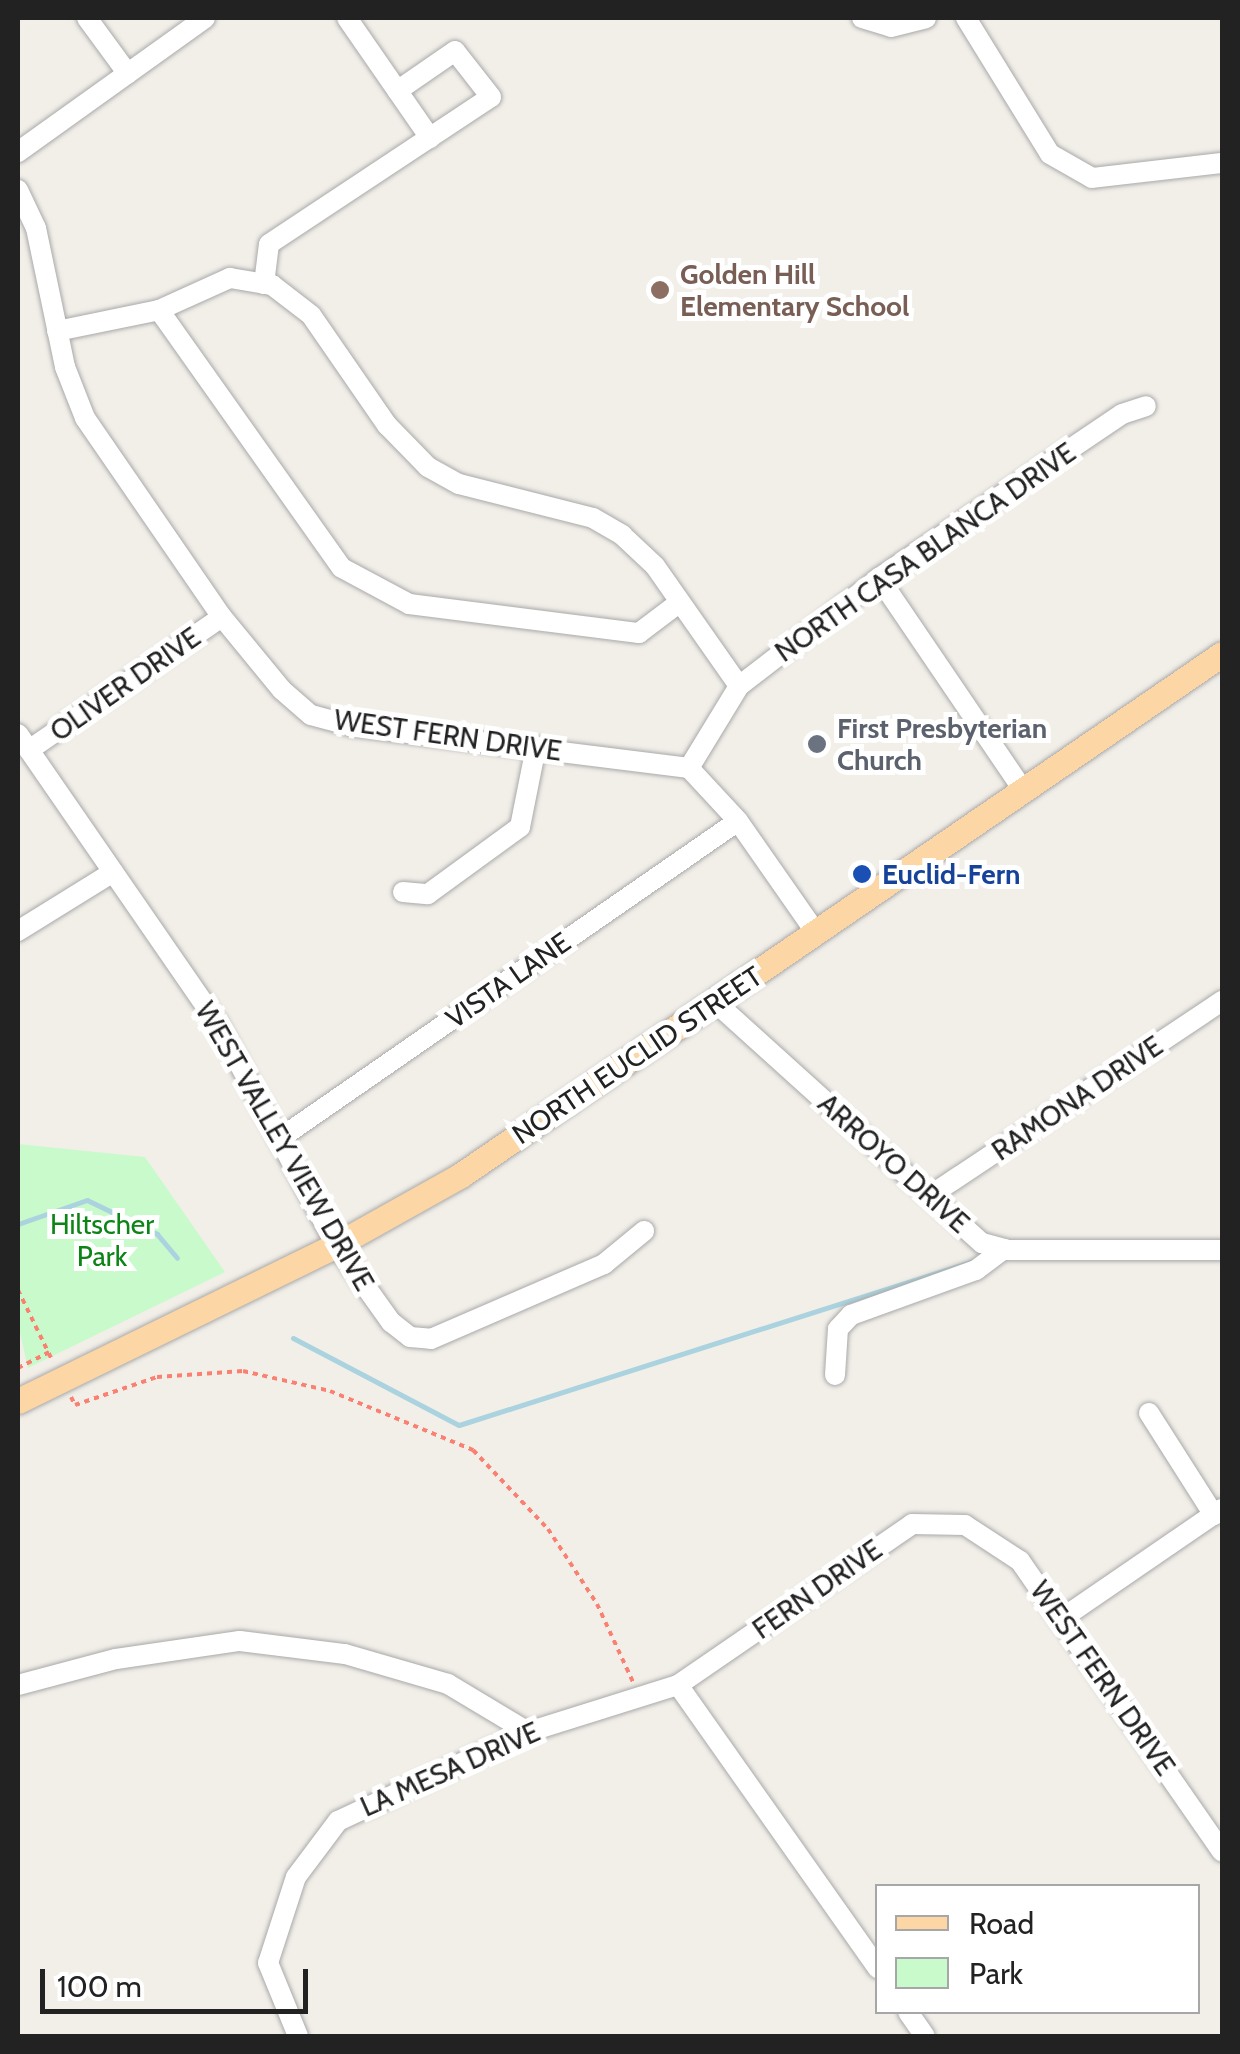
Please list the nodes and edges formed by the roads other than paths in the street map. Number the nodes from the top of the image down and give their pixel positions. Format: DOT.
graph roads {
  1 [pos="88,18"];
  2 [pos="205,18"];
  3 [pos="347,18"];
  4 [pos="862,18"];
  5 [pos="926,18"];
  6 [pos="966,18"];
  7 [pos="128,74"];
  8 [pos="397,91"];
  9 [pos="430,138"];
  10 [pos="18,152"];
  11 [pos="1222,163"];
  12 [pos="18,190"];
  13 [pos="264,284"];
  14 [pos="159,310"];
  15 [pos="58,330"];
  16 [pos="1146,406"];
  17 [pos="879,578"];
  18 [pos="680,602"];
  19 [pos="222,617"];
  20 [pos="1222,654"];
  21 [pos="739,686"];
  22 [pos="23,742"];
  23 [pos="536,747"];
  24 [pos="689,768"];
  25 [pos="1022,790"];
  26 [pos="738,821"];
  27 [pos="113,872"];
  28 [pos="402,892"];
  29 [pos="18,931"];
  30 [pos="816,933"];
  31 [pos="1222,1001"];
  32 [pos="715,1002"];
  33 [pos="279,1139"];
  34 [pos="931,1195"];
  35 [pos="644,1231"];
  36 [pos="336,1244"];
  37 [pos="1004,1249"];
  38 [pos="1222,1250"];
  39 [pos="835,1375"];
  40 [pos="18,1401"];
  41 [pos="1149,1413"];
  42 [pos="1218,1512"];
  43 [pos="965,1524"];
  44 [pos="1064,1617"];
  45 [pos="678,1685"];
  46 [pos="18,1686"];
  47 [pos="528,1732"];
  48 [pos="1222,1852"];
  49 [pos="875,1964"];
  50 [pos="298,2036"];
  1 -- 7 [label="street"];
  2 -- 7 [label="street"];
  3 -- 8 [label="street"];
  4 -- 5 [label="street"];
  6 -- 11 [label="street"];
  7 -- 10 [label="street"];
  8 -- 9 [label="street"];
  8 -- 9 [label="street"];
  9 -- 13 [label="street"];
  12 -- 15 [label="street, WEST FERN DRIVE"];
  13 -- 14 [label="street"];
  13 -- 18 [label="street"];
  14 -- 15 [label="street"];
  14 -- 18 [label="street"];
  15 -- 19 [label="street, WEST FERN DRIVE"];
  16 -- 17 [label="street, NORTH CASA BLANCA DRIVE"];
  17 -- 21 [label="street, NORTH CASA BLANCA DRIVE"];
  17 -- 25 [label="street"];
  18 -- 21 [label="street"];
  19 -- 22 [label="street, OLIVER DRIVE"];
  19 -- 23 [label="street, WEST FERN DRIVE"];
  20 -- 25 [label="main road, NORTH EUCLID STREET"];
  21 -- 24 [label="street, NORTH CASA BLANCA DRIVE"];
  22 -- 27 [label="street, WEST VALLEY VIEW DRIVE"];
  23 -- 24 [label="street, WEST FERN DRIVE"];
  23 -- 28 [label="street"];
  24 -- 26 [label="street"];
  25 -- 30 [label="main road, NORTH EUCLID STREET"];
  26 -- 30 [label="street"];
  26 -- 33 [label="street, VISTA LANE"];
  27 -- 29 [label="street"];
  27 -- 33 [label="street, WEST VALLEY VIEW DRIVE"];
  30 -- 32 [label="main road, NORTH EUCLID STREET"];
  31 -- 34 [label="street, RAMONA DRIVE"];
  32 -- 34 [label="street, ARROYO DRIVE"];
  32 -- 36 [label="main road, NORTH EUCLID STREET"];
  33 -- 36 [label="street, WEST VALLEY VIEW DRIVE"];
  34 -- 37 [label="street, ARROYO DRIVE"];
  35 -- 36 [label="street, WEST VALLEY VIEW DRIVE"];
  36 -- 40 [label="main road, NORTH EUCLID STREET"];
  37 -- 38 [label="street"];
  37 -- 39 [label="street"];
  41 -- 42 [label="street"];
  42 -- 44 [label="street"];
  43 -- 44 [label="street, WEST FERN DRIVE"];
  43 -- 45 [label="street, FERN DRIVE"];
  44 -- 48 [label="street, WEST FERN DRIVE"];
  45 -- 47 [label="street, LA MESA DRIVE"];
  45 -- 49 [label="street"];
  46 -- 47 [label="street"];
  47 -- 50 [label="street, LA MESA DRIVE"];
}
